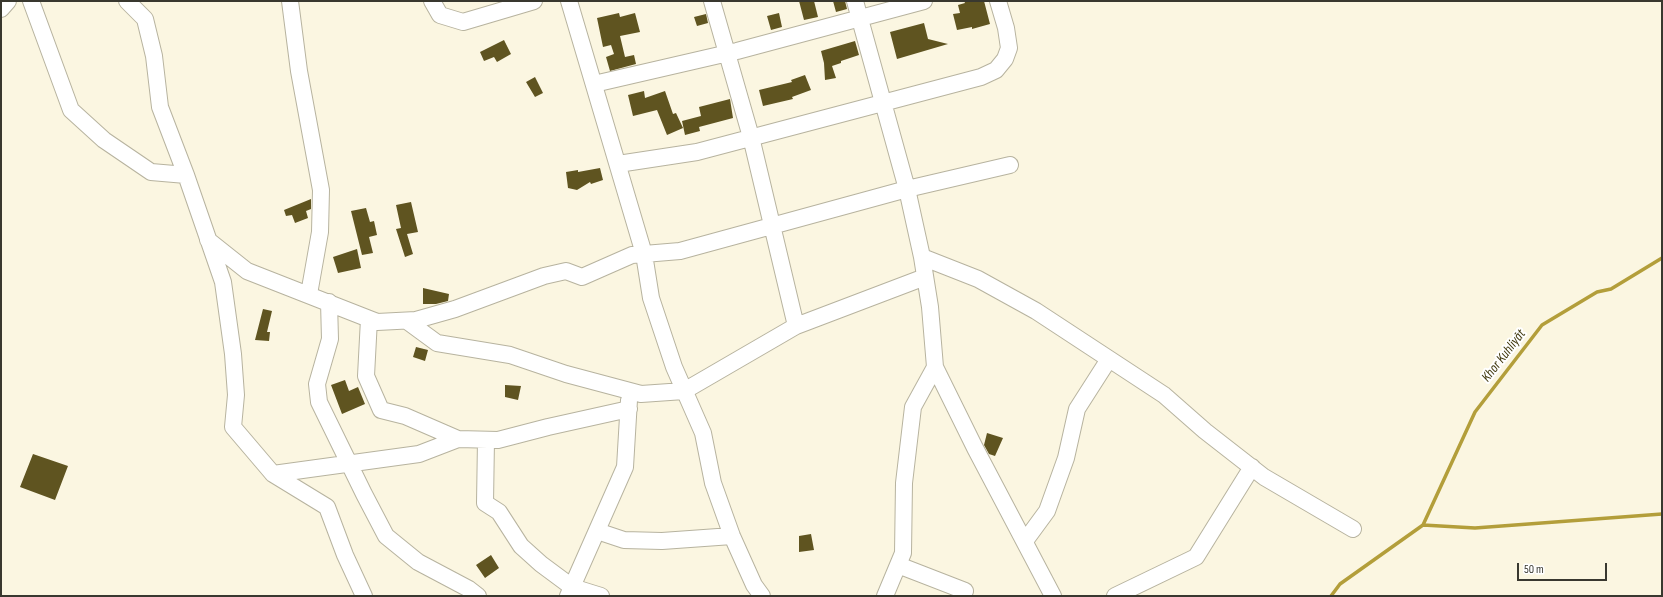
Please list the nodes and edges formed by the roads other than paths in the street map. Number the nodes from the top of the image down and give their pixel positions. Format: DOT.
graph roads {
  1 [pos="8,1"];
  2 [pos="31,1"];
  3 [pos="127,1"];
  4 [pos="290,1"];
  5 [pos="432,1"];
  6 [pos="534,1"];
  7 [pos="569,1"];
  8 [pos="712,1"];
  9 [pos="855,1"];
  10 [pos="924,1"];
  11 [pos="998,1"];
  12 [pos="1,9"];
  13 [pos="859,19"];
  14 [pos="727,54"];
  15 [pos="594,84"];
  16 [pos="883,103"];
  17 [pos="751,137"];
  18 [pos="618,164"];
  19 [pos="1010,164"];
  20 [pos="186,175"];
  21 [pos="907,189"];
  22 [pos="772,226"];
  23 [pos="208,240"];
  24 [pos="644,254"];
  25 [pos="922,257"];
  26 [pos="925,277"];
  27 [pos="309,294"];
  28 [pos="329,302"];
  29 [pos="368,319"];
  30 [pos="407,321"];
  31 [pos="796,326"];
  32 [pos="1109,359"];
  33 [pos="935,367"];
  34 [pos="630,391"];
  35 [pos="684,391"];
  36 [pos="629,410"];
  37 [pos="458,439"];
  38 [pos="486,440"];
  39 [pos="349,464"];
  40 [pos="1252,467"];
  41 [pos="273,474"];
  42 [pos="1353,529"];
  43 [pos="597,531"];
  44 [pos="732,536"];
  45 [pos="1025,541"];
  46 [pos="898,565"];
  47 [pos="965,591"];
  48 [pos="1135,591"];
  49 [pos="570,592"];
  50 [pos="364,596"];
  51 [pos="478,596"];
  52 [pos="601,596"];
  53 [pos="762,596"];
  54 [pos="885,596"];
  55 [pos="1053,596"];
  56 [pos="1114,596"];
  1 -- 12 [label="street"];
  2 -- 20 [label="street"];
  3 -- 20 [label="street"];
  4 -- 27 [label="street"];
  5 -- 6 [label="street"];
  7 -- 15 [label="street"];
  8 -- 14 [label="street"];
  9 -- 13 [label="street"];
  10 -- 13 [label="street"];
  11 -- 16 [label="street"];
  13 -- 14 [label="street"];
  13 -- 16 [label="street"];
  14 -- 15 [label="street"];
  14 -- 17 [label="street"];
  15 -- 18 [label="street"];
  16 -- 17 [label="street"];
  16 -- 21 [label="street"];
  17 -- 18 [label="street"];
  17 -- 22 [label="street"];
  18 -- 24 [label="street"];
  19 -- 21 [label="street"];
  20 -- 23 [label="street"];
  21 -- 22 [label="street"];
  21 -- 25 [label="street"];
  22 -- 24 [label="street"];
  22 -- 31 [label="street"];
  23 -- 27 [label="street"];
  23 -- 41 [label="street"];
  24 -- 30 [label="street"];
  24 -- 35 [label="street"];
  25 -- 26 [label="street"];
  25 -- 32 [label="street"];
  26 -- 31 [label="street"];
  26 -- 33 [label="street"];
  27 -- 28 [label="street"];
  28 -- 29 [label="street"];
  28 -- 39 [label="street"];
  29 -- 30 [label="street"];
  29 -- 37 [label="street"];
  30 -- 34 [label="street"];
  31 -- 35 [label="street"];
  32 -- 40 [label="street"];
  32 -- 45 [label="street"];
  33 -- 45 [label="street"];
  33 -- 46 [label="street"];
  34 -- 35 [label="street"];
  34 -- 36 [label="street"];
  35 -- 44 [label="street"];
  36 -- 38 [label="street"];
  36 -- 43 [label="street"];
  37 -- 38 [label="street"];
  37 -- 39 [label="street"];
  38 -- 49 [label="street"];
  39 -- 41 [label="street"];
  39 -- 51 [label="street"];
  40 -- 42 [label="street"];
  40 -- 48 [label="street"];
  41 -- 50 [label="street"];
  43 -- 44 [label="street"];
  43 -- 49 [label="street"];
  44 -- 53 [label="street"];
  45 -- 55 [label="street"];
  46 -- 47 [label="street"];
  46 -- 54 [label="street"];
  48 -- 56 [label="street"];
  49 -- 52 [label="street"];
}
